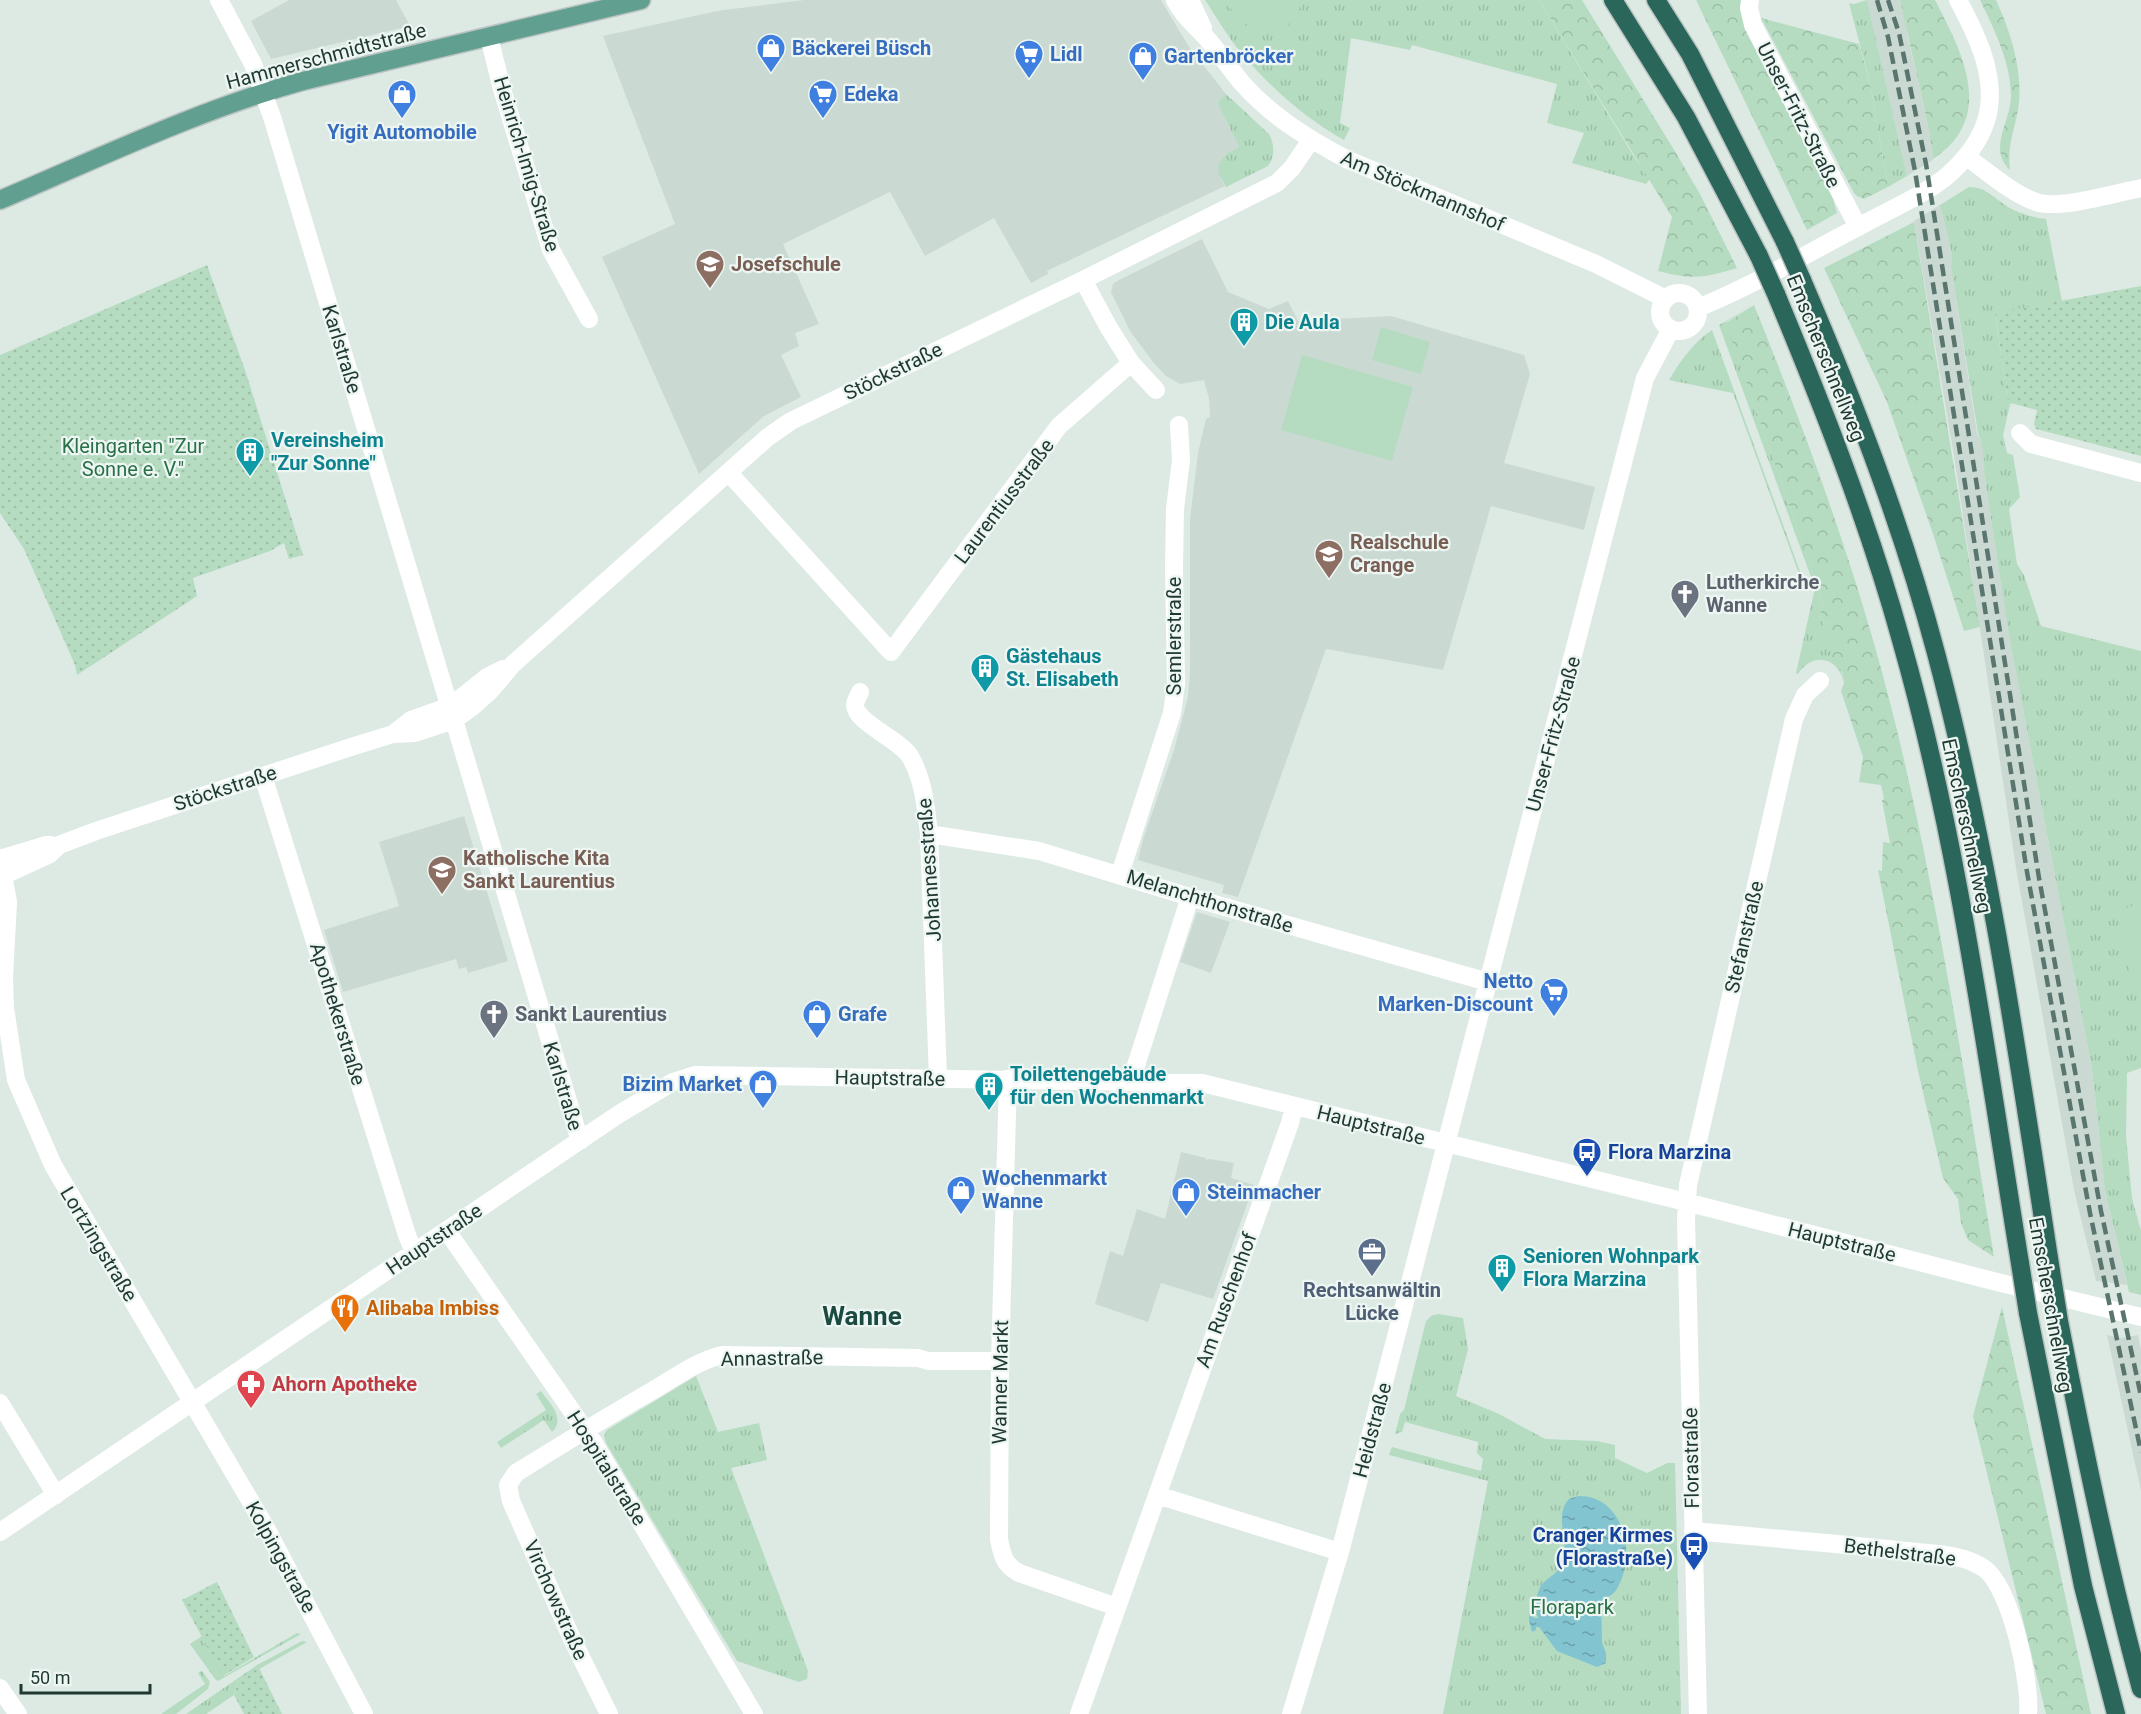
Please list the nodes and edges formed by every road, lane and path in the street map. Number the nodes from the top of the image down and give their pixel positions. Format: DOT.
graph roads {
  1 [pos="219,0"];
  2 [pos="641,0"];
  3 [pos="1175,0"];
  4 [pos="1190,0"];
  5 [pos="1613,0"];
  6 [pos="1656,0"];
  7 [pos="1750,0"];
  8 [pos="1958,0"];
  9 [pos="489,37"];
  10 [pos="1209,40"];
  11 [pos="264,92"];
  12 [pos="1311,140"];
  13 [pos="1966,157"];
  14 [pos="2141,188"];
  15 [pos="0,200"];
  16 [pos="1858,227"];
  17 [pos="1083,280"];
  18 [pos="1666,299"];
  19 [pos="1698,308"];
  20 [pos="589,319"];
  21 [pos="1671,329"];
  22 [pos="1131,363"];
  23 [pos="1156,390"];
  24 [pos="1179,425"];
  25 [pos="2020,433"];
  26 [pos="2141,472"];
  27 [pos="729,473"];
  28 [pos="1820,681"];
  29 [pos="860,692"];
  30 [pos="451,713"];
  31 [pos="263,776"];
  32 [pos="929,834"];
  33 [pos="1,866"];
  34 [pos="1120,874"];
  35 [pos="1190,897"];
  36 [pos="1488,982"];
  37 [pos="0,1055"];
  38 [pos="938,1078"];
  39 [pos="1008,1079"];
  40 [pos="16,1080"];
  41 [pos="1131,1081"];
  42 [pos="1294,1106"];
  43 [pos="580,1141"];
  44 [pos="1446,1143"];
  45 [pos="1686,1202"];
  46 [pos="447,1231"];
  47 [pos="414,1252"];
  48 [pos="2141,1317"];
  49 [pos="1000,1361"];
  50 [pos="193,1401"];
  51 [pos="0,1403"];
  52 [pos="586,1430"];
  53 [pos="508,1485"];
  54 [pos="56,1495"];
  55 [pos="1157,1495"];
  56 [pos="1693,1531"];
  57 [pos="0,1532"];
  58 [pos="1340,1552"];
  59 [pos="1117,1607"];
  60 [pos="0,1688"];
  61 [pos="2141,1689"];
  62 [pos="18,1714"];
  63 [pos="364,1714"];
  64 [pos="609,1714"];
  65 [pos="754,1714"];
  66 [pos="1079,1714"];
  67 [pos="1291,1714"];
  68 [pos="1698,1714"];
  69 [pos="2028,1714"];
  70 [pos="2116,1714"];
  1 -- 11 [label="street, Karlstraße"];
  2 -- 9 [label="main road, Hammerschmidtstraße"];
  3 -- 10 [label="street, Am Stöckmannshof"];
  4 -- 10 [label="street, Am Stöckmannshof"];
  5 -- 70 [label="highway, Emscherschnellweg, bridge"];
  6 -- 61 [label="highway, Emscherschnellweg, bridge"];
  7 -- 16 [label="street, Unser-Fritz-Straße"];
  8 -- 13 [label="street"];
  9 -- 11 [label="main road, Hammerschmidtstraße"];
  9 -- 20 [label="street, Heinrich-Imig-Straße"];
  10 -- 12 [label="street, Am Stöckmannshof"];
  11 -- 15 [label="main road, Hammerschmidtstraße"];
  11 -- 30 [label="street, Karlstraße"];
  12 -- 17 [label="street, Stöckstraße"];
  12 -- 18 [label="street, Am Stöckmannshof"];
  13 -- 14 [label="street"];
  13 -- 16 [label="street"];
  16 -- 19 [label="street"];
  17 -- 22 [label="street"];
  17 -- 27 [label="street, Stöckstraße"];
  18 -- 19 [label="street"];
  18 -- 21 [label="street"];
  19 -- 21 [label="street"];
  21 -- 36 [label="street, Unser-Fritz-Straße"];
  22 -- 23 [label="street"];
  22 -- 27 [label="street, Laurentiusstraße"];
  24 -- 34 [label="street, Semlerstraße"];
  25 -- 26 [label="street"];
  27 -- 30 [label="street, Stöckstraße"];
  28 -- 45 [label="street, Stefanstraße"];
  29 -- 32 [label="street, Johannesstraße"];
  30 -- 31 [label="street, Stöckstraße"];
  30 -- 43 [label="street, Karlstraße"];
  31 -- 33 [label="street, Stöckstraße"];
  31 -- 47 [label="street, Apothekerstraße"];
  32 -- 34 [label="street, Melanchthonstraße"];
  32 -- 38 [label="street, Johannesstraße"];
  33 -- 40 [label="street, Lortzingstraße"];
  34 -- 35 [label="street, Melanchthonstraße"];
  35 -- 36 [label="street, Melanchthonstraße"];
  35 -- 41 [label="street"];
  36 -- 44 [label="street, Unser-Fritz-Straße"];
  37 -- 40 [label="street, Lortzingstraße"];
  38 -- 39 [label="street, Hauptstraße"];
  38 -- 43 [label="street, Hauptstraße"];
  39 -- 41 [label="street, Hauptstraße"];
  39 -- 49 [label="street, Wanner Markt"];
  40 -- 50 [label="street, Lortzingstraße"];
  41 -- 42 [label="street, Hauptstraße"];
  42 -- 44 [label="street, Hauptstraße"];
  42 -- 55 [label="street, Am Ruschenhof"];
  43 -- 46 [label="street, Hauptstraße"];
  44 -- 45 [label="street, Hauptstraße"];
  44 -- 58 [label="street, Heidstraße"];
  45 -- 48 [label="street, Hauptstraße"];
  45 -- 56 [label="street, Florastraße"];
  46 -- 47 [label="street, Hauptstraße"];
  46 -- 52 [label="street, Hospitalstraße"];
  47 -- 50 [label="street, Hauptstraße"];
  49 -- 52 [label="street, Annastraße"];
  49 -- 59 [label="street, Wanner Markt"];
  50 -- 54 [label="street, Hauptstraße"];
  50 -- 63 [label="street, Kolpingstraße"];
  51 -- 54 [label="street"];
  52 -- 53 [label="street, Annastraße"];
  52 -- 65 [label="street, Hospitalstraße"];
  53 -- 64 [label="street, Virchowstraße"];
  54 -- 57 [label="street, Hauptstraße"];
  55 -- 58 [label="street"];
  55 -- 59 [label="street, Am Ruschenhof"];
  56 -- 68 [label="street, Florastraße"];
  56 -- 69 [label="street, Bethelstraße"];
  58 -- 67 [label="street, Heidstraße"];
  59 -- 66 [label="street, Am Ruschenhof"];
  60 -- 62 [label="street"];
}
